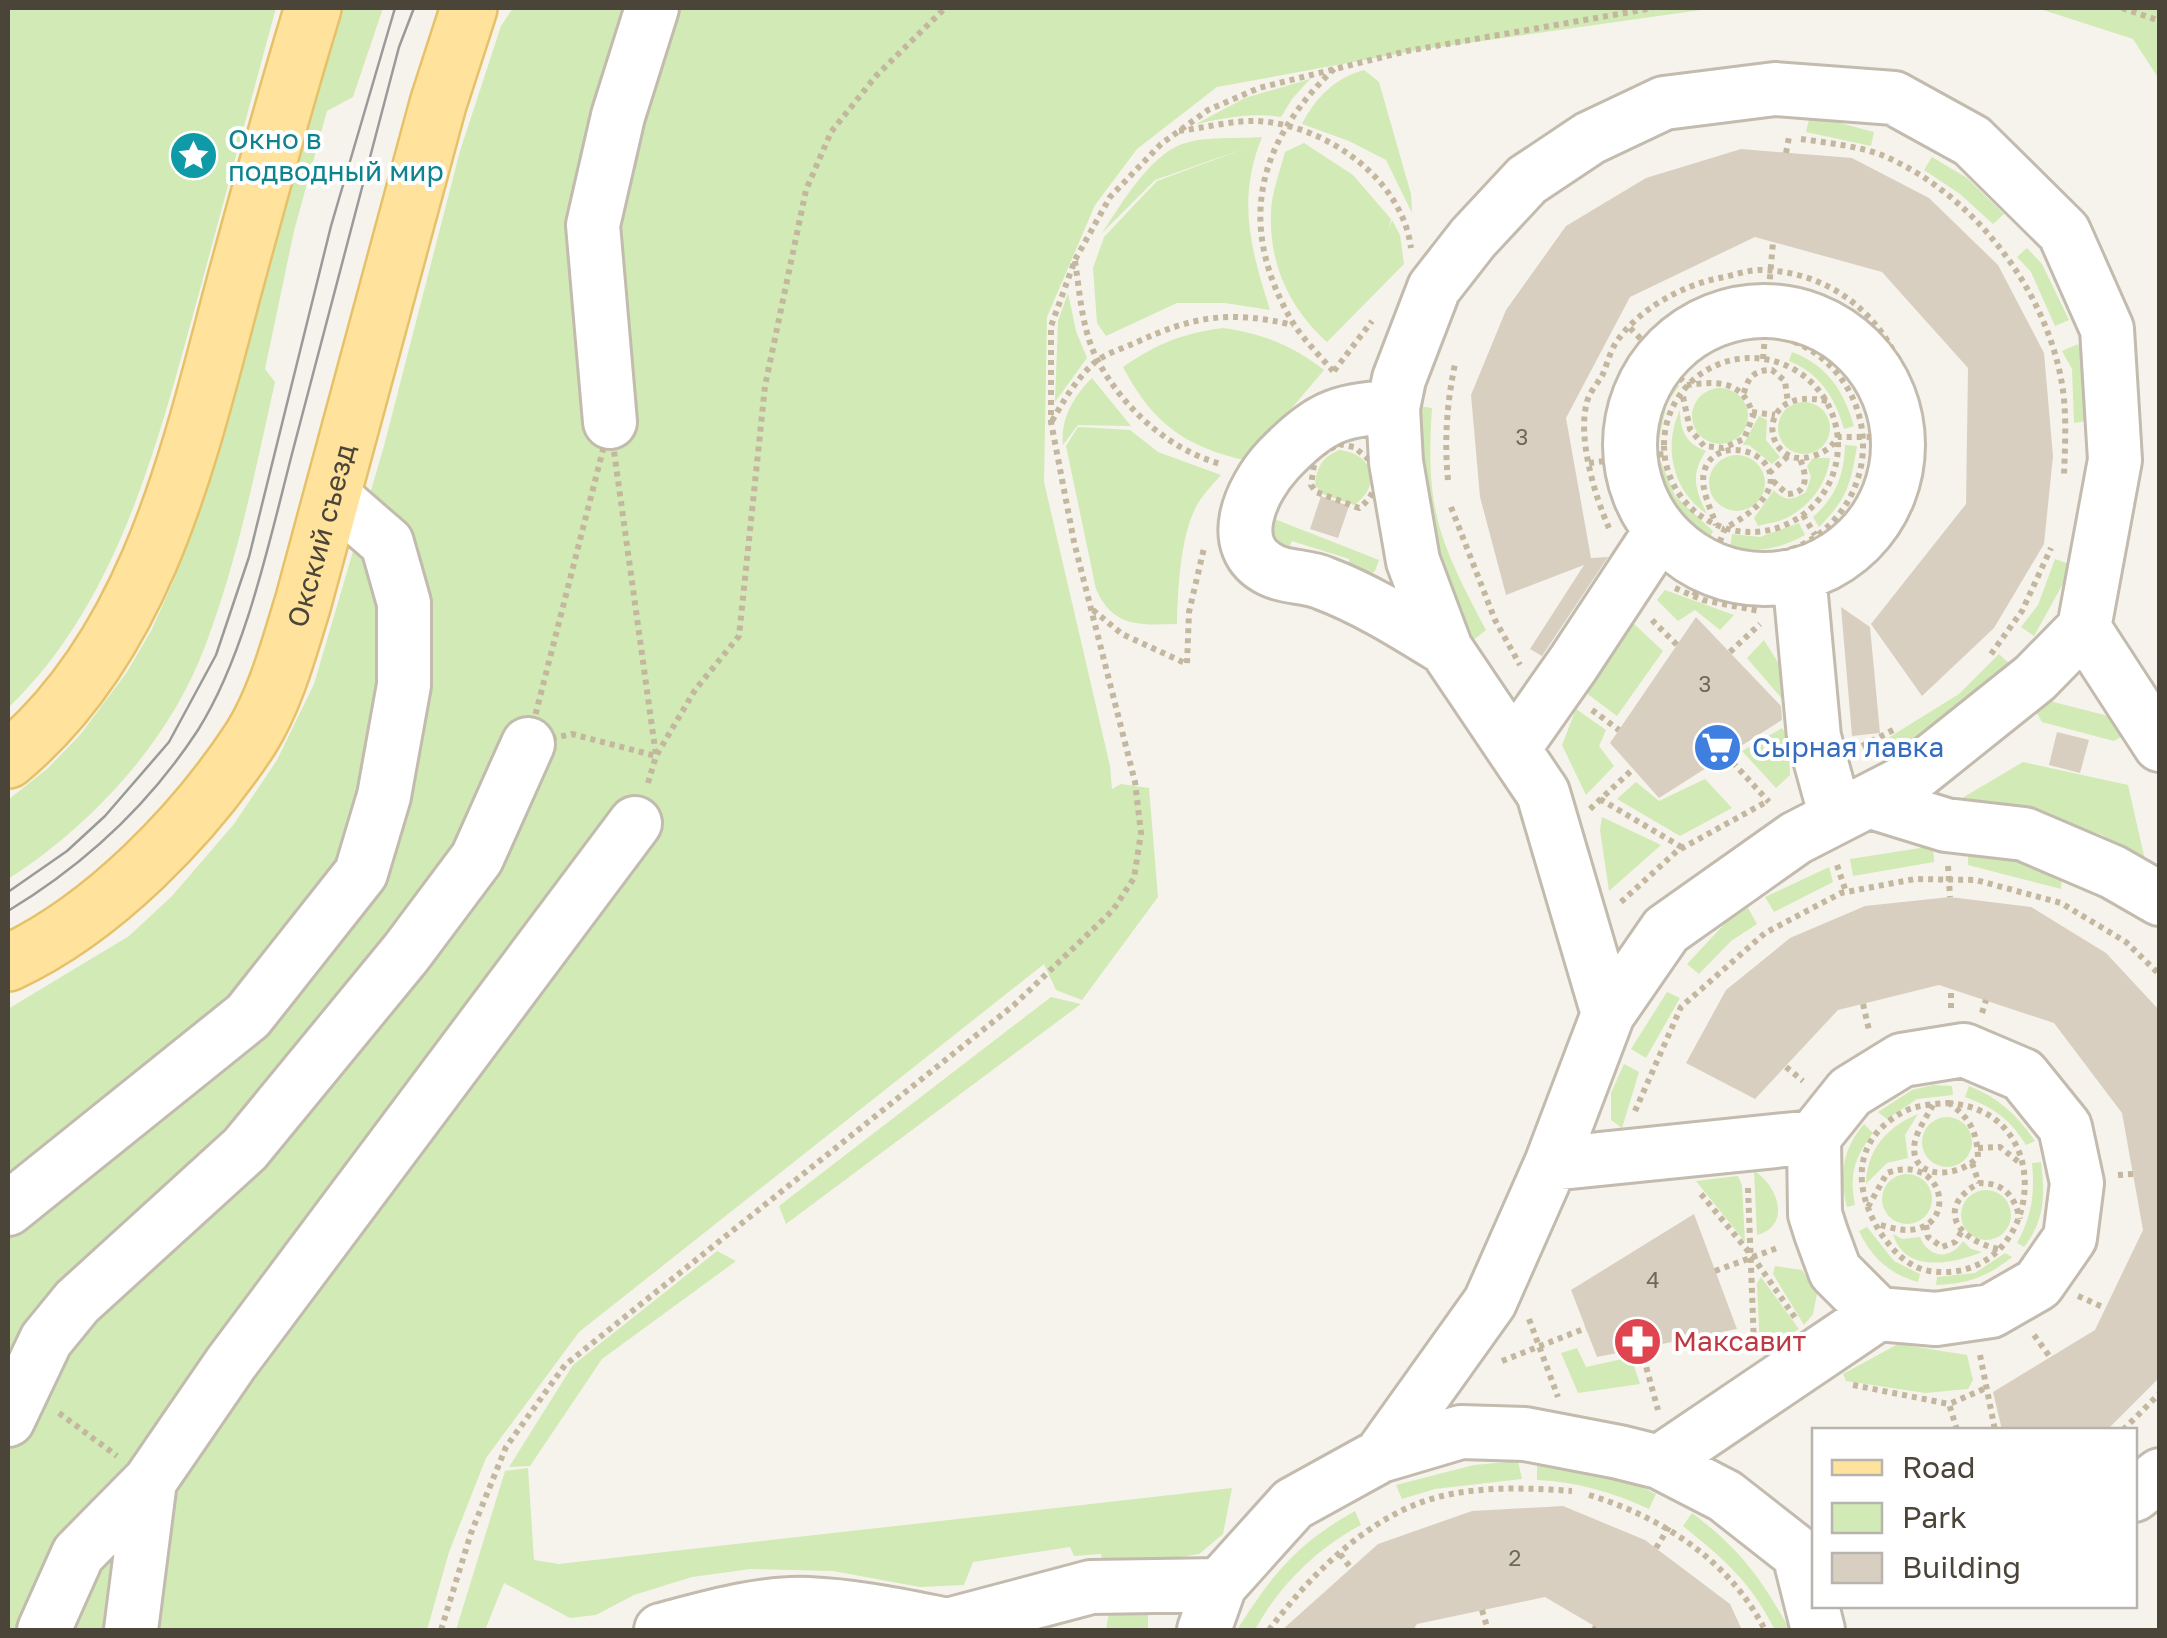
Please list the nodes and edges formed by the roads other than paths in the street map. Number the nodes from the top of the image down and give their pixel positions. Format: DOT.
graph roads {
  1 [pos="313,8"];
  2 [pos="469,8"];
  3 [pos="652,8"];
  4 [pos="1393,408"];
  5 [pos="610,422"];
  6 [pos="334,496"];
  7 [pos="1649,549"];
  8 [pos="1815,566"];
  9 [pos="2084,628"];
  10 [pos="1446,648"];
  11 [pos="528,744"];
  12 [pos="2160,745"];
  13 [pos="1514,748"];
  14 [pos="8,760"];
  15 [pos="1852,809"];
  16 [pos="636,822"];
  17 [pos="2160,899"];
  18 [pos="8,963"];
  19 [pos="1608,1014"];
  20 [pos="1804,1114"];
  21 [pos="1550,1164"];
  22 [pos="8,1209"];
  23 [pos="1878,1314"];
  24 [pos="16,1404"];
  25 [pos="1380,1456"];
  26 [pos="1659,1462"];
  27 [pos="2160,1475"];
  28 [pos="150,1481"];
  29 [pos="2137,1493"];
  30 [pos="1807,1551"];
  31 [pos="1812,1587"];
  32 [pos="1212,1608"];
  33 [pos="952,1628"];
  34 [pos="44,1630"];
  35 [pos="131,1630"];
  36 [pos="661,1630"];
  1 -- 14 [label="main road"];
  2 -- 6 [label="main road, Окский съезд"];
  3 -- 5 [label="street"];
  4 -- 9 [label="street"];
  4 -- 10 [label="street"];
  4 -- 10 [label="street"];
  6 -- 18 [label="main road, Окский съезд"];
  6 -- 22 [label="street"];
  7 -- 8 [label="street"];
  7 -- 8 [label="street"];
  7 -- 13 [label="street"];
  8 -- 15 [label="street"];
  9 -- 12 [label="street"];
  9 -- 15 [label="street"];
  10 -- 13 [label="street"];
  11 -- 24 [label="street"];
  13 -- 19 [label="street"];
  15 -- 17 [label="street"];
  15 -- 19 [label="street"];
  16 -- 28 [label="street"];
  19 -- 21 [label="street"];
  20 -- 21 [label="street"];
  20 -- 23 [label="street"];
  20 -- 23 [label="street"];
  21 -- 25 [label="street"];
  23 -- 26 [label="street"];
  25 -- 26 [label="street"];
  25 -- 32 [label="street"];
  26 -- 30 [label="street"];
  27 -- 29 [label="street"];
  28 -- 34 [label="street"];
  28 -- 35 [label="street"];
  30 -- 31 [label="street"];
  32 -- 33 [label="street"];
  33 -- 36 [label="street"];
}
